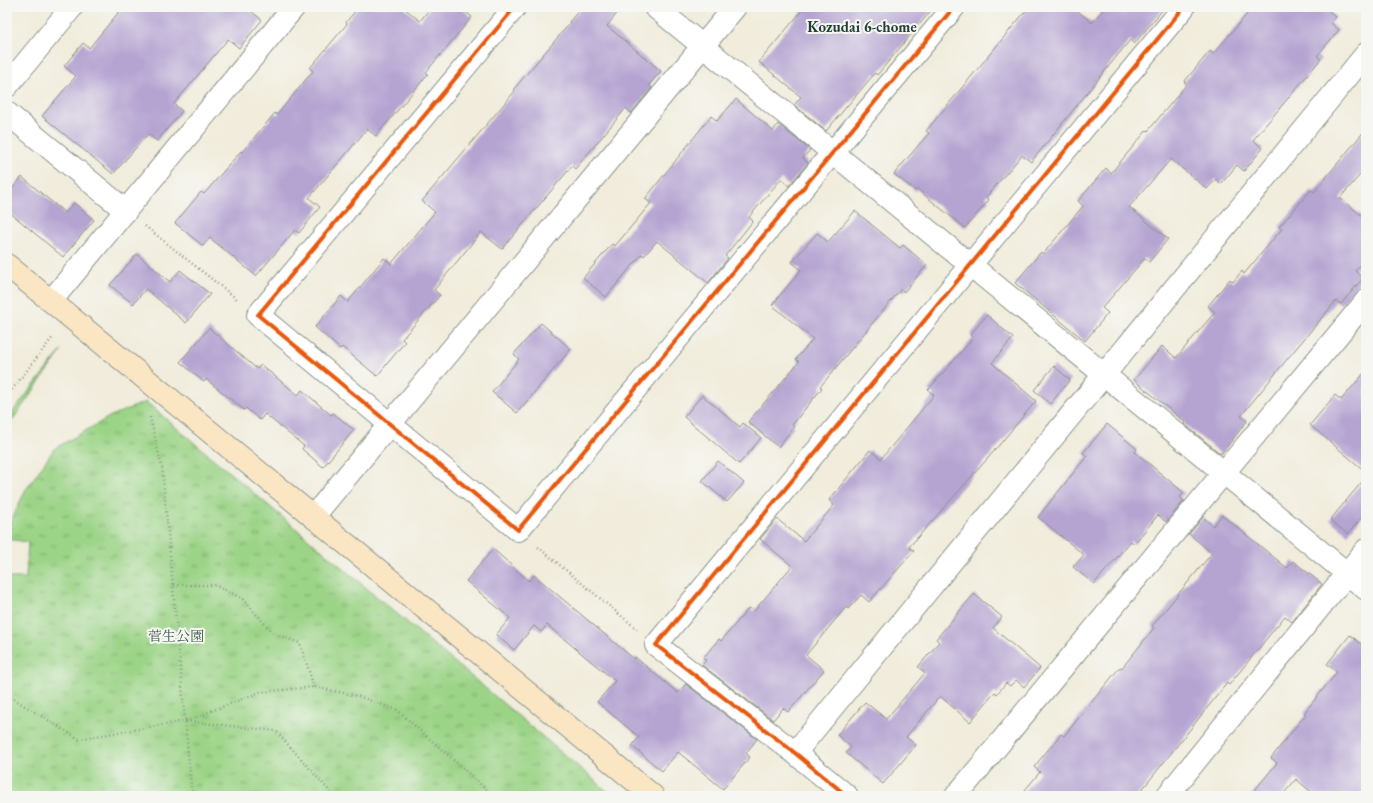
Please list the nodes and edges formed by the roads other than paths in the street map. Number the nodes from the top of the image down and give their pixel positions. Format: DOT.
graph roads {
  1 [pos="72,7"];
  2 [pos="294,7"];
  3 [pos="515,7"];
  4 [pos="655,7"];
  5 [pos="735,7"];
  6 [pos="954,7"];
  7 [pos="1184,7"];
  8 [pos="702,46"];
  9 [pos="1366,54"];
  10 [pos="7,86"];
  11 [pos="7,113"];
  12 [pos="832,152"];
  13 [pos="126,211"];
  14 [pos="7,265"];
  15 [pos="970,265"];
  16 [pos="51,301"];
  17 [pos="1366,301"];
  18 [pos="1104,374"];
  19 [pos="389,424"];
  20 [pos="1224,472"];
  21 [pos="313,516"];
  22 [pos="1366,550"];
  23 [pos="1347,573"];
  24 [pos="1366,589"];
  25 [pos="795,753"];
  26 [pos="653,796"];
  27 [pos="847,796"];
  28 [pos="956,796"];
  29 [pos="1167,796"];
  1 -- 10 [label="street"];
  2 -- 13 [label="street"];
  3 -- 19 [label="street"];
  4 -- 8 [label="street"];
  5 -- 8 [label="street"];
  6 -- 12 [label="street"];
  7 -- 15 [label="street"];
  8 -- 12 [label="street"];
  8 -- 19 [label="street"];
  9 -- 18 [label="street"];
  11 -- 13 [label="street"];
  12 -- 15 [label="street"];
  12 -- 19 [label="street"];
  13 -- 16 [label="street"];
  14 -- 16 [label="street"];
  15 -- 18 [label="street"];
  15 -- 25 [label="street"];
  16 -- 21 [label="street"];
  17 -- 20 [label="street"];
  18 -- 20 [label="street"];
  18 -- 25 [label="street"];
  19 -- 21 [label="street"];
  20 -- 23 [label="street"];
  20 -- 28 [label="street"];
  21 -- 26 [label="street"];
  22 -- 23 [label="street"];
  23 -- 24 [label="street"];
  23 -- 29 [label="street"];
  25 -- 27 [label="street"];
}
